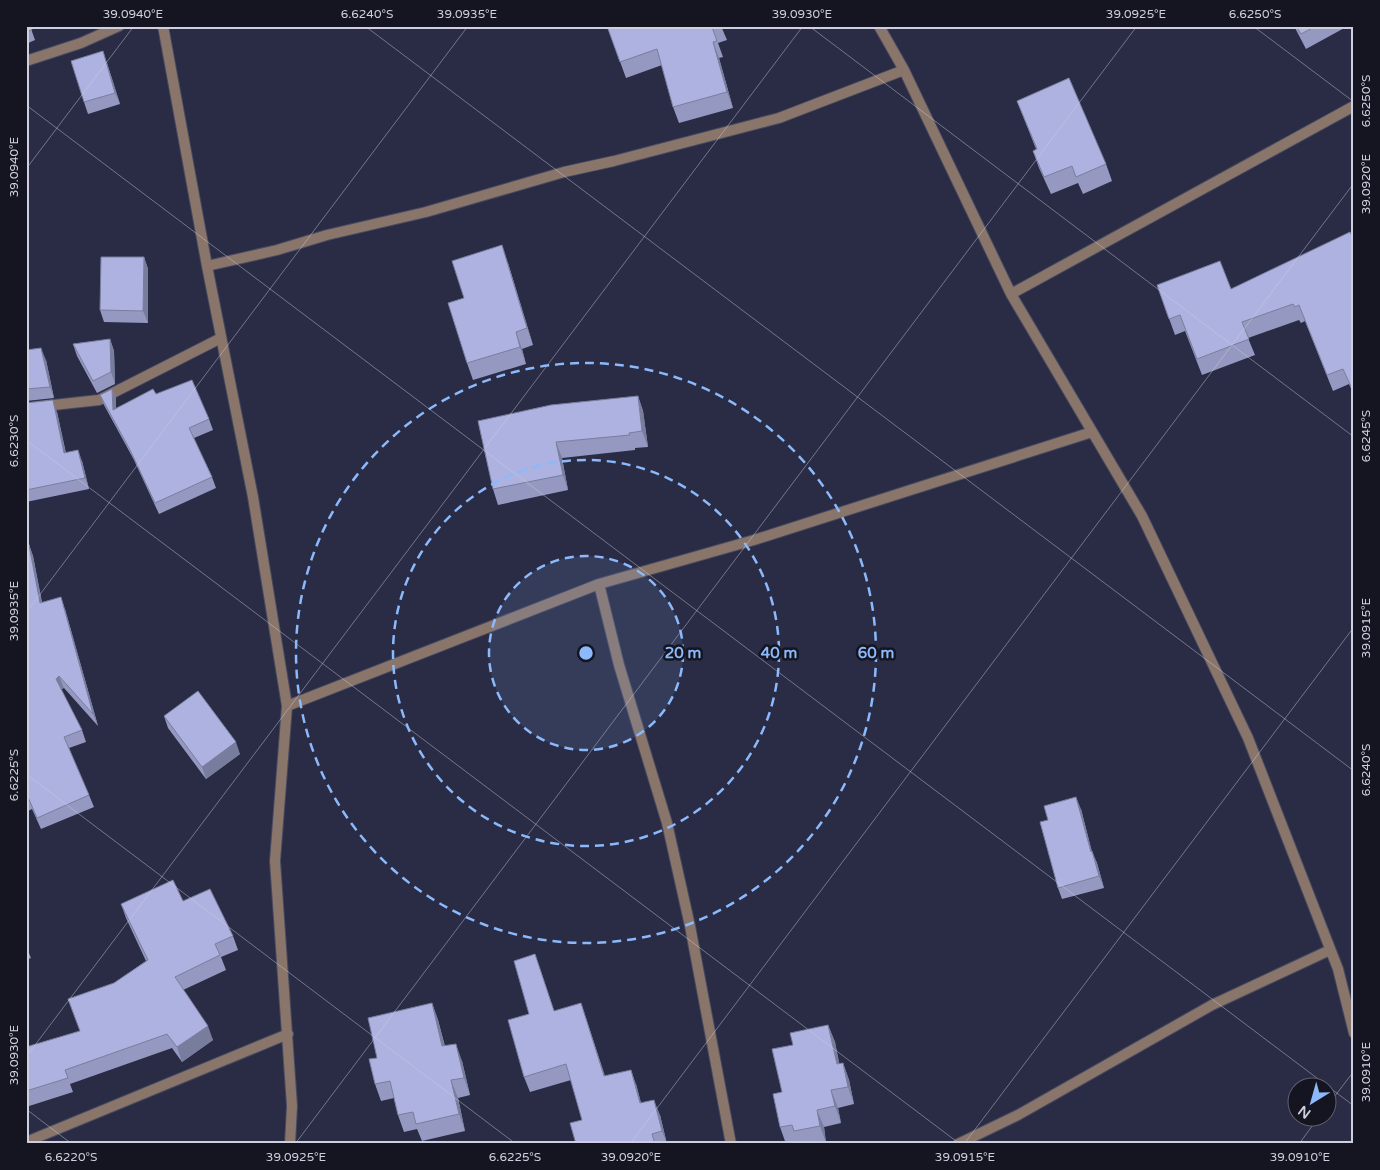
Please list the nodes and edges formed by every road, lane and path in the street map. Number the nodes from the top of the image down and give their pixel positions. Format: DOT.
graph roads {
  1 [pos="120,26"];
  2 [pos="163,26"];
  3 [pos="879,26"];
  4 [pos="26,61"];
  5 [pos="904,70"];
  6 [pos="1354,106"];
  7 [pos="207,266"];
  8 [pos="1011,294"];
  9 [pos="221,338"];
  10 [pos="26,408"];
  11 [pos="1092,432"];
  12 [pos="599,584"];
  13 [pos="287,706"];
  14 [pos="1330,950"];
  15 [pos="1354,1032"];
  16 [pos="288,1034"];
  17 [pos="26,1142"];
  18 [pos="290,1144"];
  19 [pos="730,1144"];
  20 [pos="958,1144"];
  1 -- 4 [label="street"];
  2 -- 7 [label="street"];
  3 -- 5 [label="street"];
  5 -- 7 [label="street"];
  5 -- 8 [label="street"];
  6 -- 8 [label="street"];
  7 -- 9 [label="street"];
  8 -- 11 [label="street"];
  9 -- 10 [label="street"];
  9 -- 13 [label="street"];
  11 -- 12 [label="street"];
  11 -- 14 [label="street"];
  12 -- 13 [label="street"];
  12 -- 19 [label="street"];
  13 -- 16 [label="street"];
  14 -- 15 [label="street"];
  14 -- 20 [label="street"];
  16 -- 17 [label="street"];
  16 -- 18 [label="street"];
}
